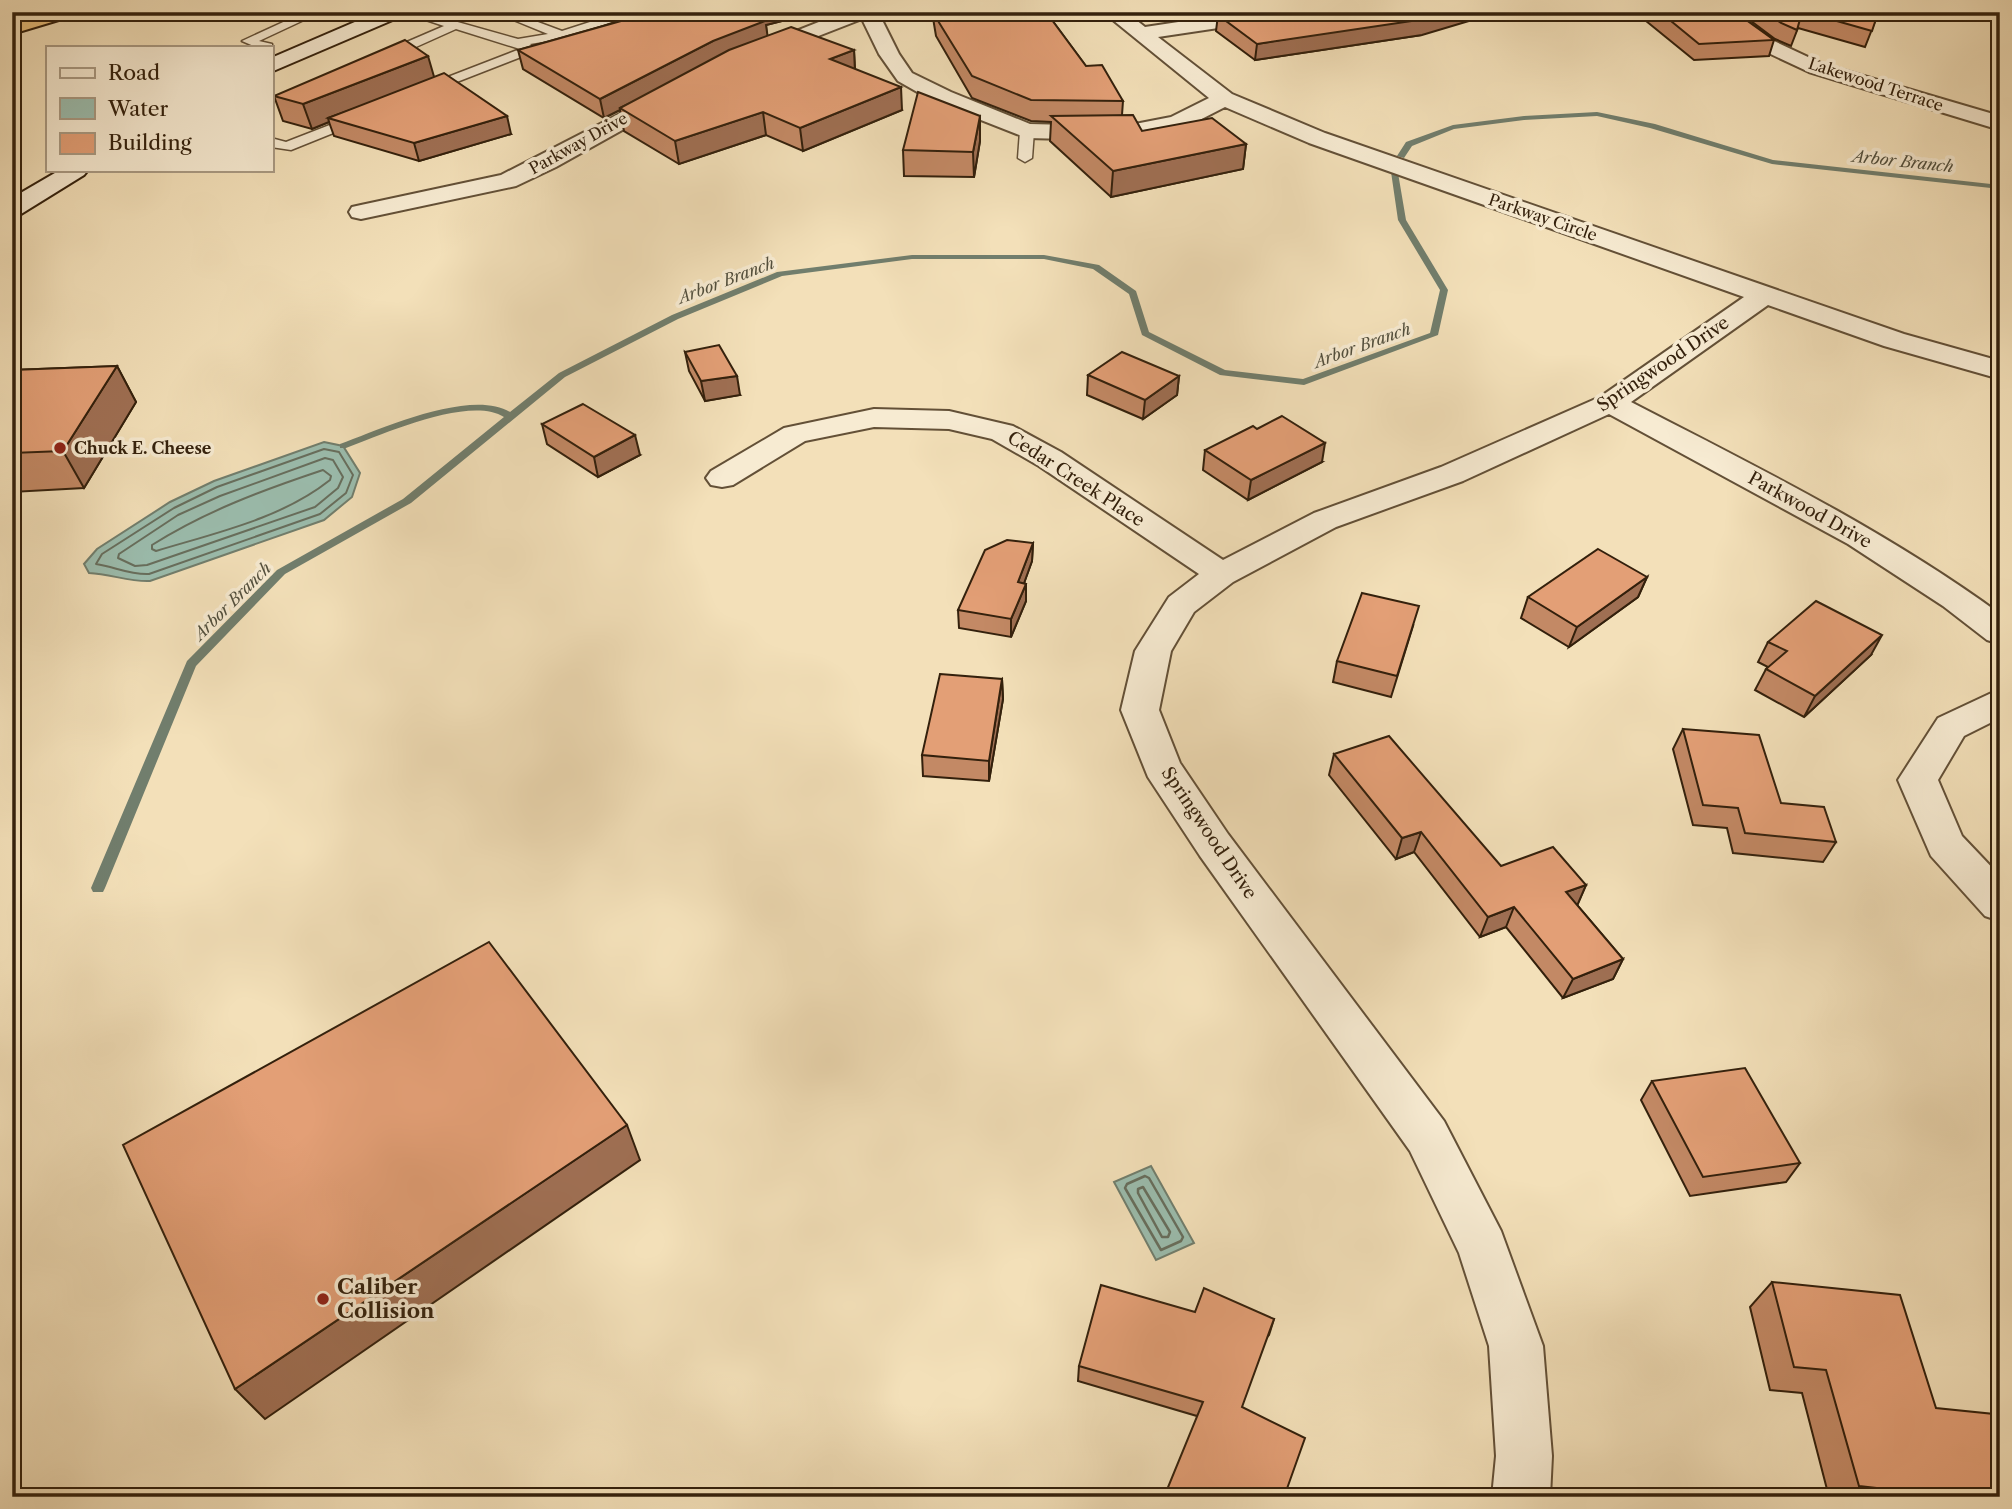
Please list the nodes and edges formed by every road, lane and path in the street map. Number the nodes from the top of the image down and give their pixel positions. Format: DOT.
graph roads {
  1 [pos="65,12"];
  2 [pos="315,12"];
  3 [pos="395,12"];
  4 [pos="408,12"];
  5 [pos="500,12"];
  6 [pos="595,12"];
  7 [pos="634,12"];
  8 [pos="862,12"];
  9 [pos="868,12"];
  10 [pos="1113,12"];
  11 [pos="1285,12"];
  12 [pos="1721,12"];
  13 [pos="480,17"];
  14 [pos="616,19"];
  15 [pos="456,25"];
  16 [pos="12,28"];
  17 [pos="1141,34"];
  18 [pos="562,35"];
  19 [pos="518,43"];
  20 [pos="264,46"];
  21 [pos="273,49"];
  22 [pos="293,55"];
  23 [pos="736,61"];
  24 [pos="369,62"];
  25 [pos="273,65"];
  26 [pos="688,85"];
  27 [pos="414,95"];
  28 [pos="1224,99"];
  29 [pos="376,111"];
  30 [pos="2000,123"];
  31 [pos="1027,131"];
  32 [pos="273,143"];
  33 [pos="1026,158"];
  34 [pos="73,172"];
  35 [pos="12,209"];
  36 [pos="361,212"];
  37 [pos="1764,295"];
  38 [pos="2000,370"];
  39 [pos="1610,403"];
  40 [pos="722,478"];
  41 [pos="1221,574"];
  42 [pos="2000,632"];
  43 [pos="2000,702"];
  44 [pos="2000,904"];
  45 [pos="1521,1497"];
  1 -- 16 [label="highway"];
  2 -- 20 [label="lane"];
  3 -- 22 [label="street"];
  4 -- 15 [label="lane"];
  5 -- 18 [label="lane"];
  6 -- 14 [label="lane"];
  7 -- 14 [label="lane"];
  8 -- 23 [label="street"];
  9 -- 31 [label="street"];
  10 -- 17 [label="street, Parkway Circle"];
  11 -- 17 [label="street"];
  12 -- 30 [label="street, Lakewood Terrace"];
  13 -- 15 [label="lane"];
  14 -- 18 [label="lane"];
  15 -- 19 [label="lane"];
  15 -- 24 [label="lane"];
  17 -- 28 [label="street, Parkway Circle"];
  18 -- 19 [label="lane"];
  19 -- 27 [label="lane"];
  21 -- 22 [label="lane"];
  22 -- 25 [label="street"];
  26 -- 36 [label="street, Parkway Drive"];
  28 -- 31 [label="street"];
  28 -- 37 [label="street, Parkway Circle"];
  29 -- 32 [label="lane"];
  31 -- 33 [label="lane"];
  34 -- 35 [label="street"];
  37 -- 38 [label="street, Parkway Circle"];
  37 -- 39 [label="street, Springwood Drive"];
  39 -- 41 [label="street, Springwood Drive"];
  39 -- 42 [label="street, Parkwood Drive"];
  40 -- 41 [label="street, Cedar Creek Place"];
  41 -- 45 [label="street, Springwood Drive"];
  43 -- 44 [label="street"];
}
